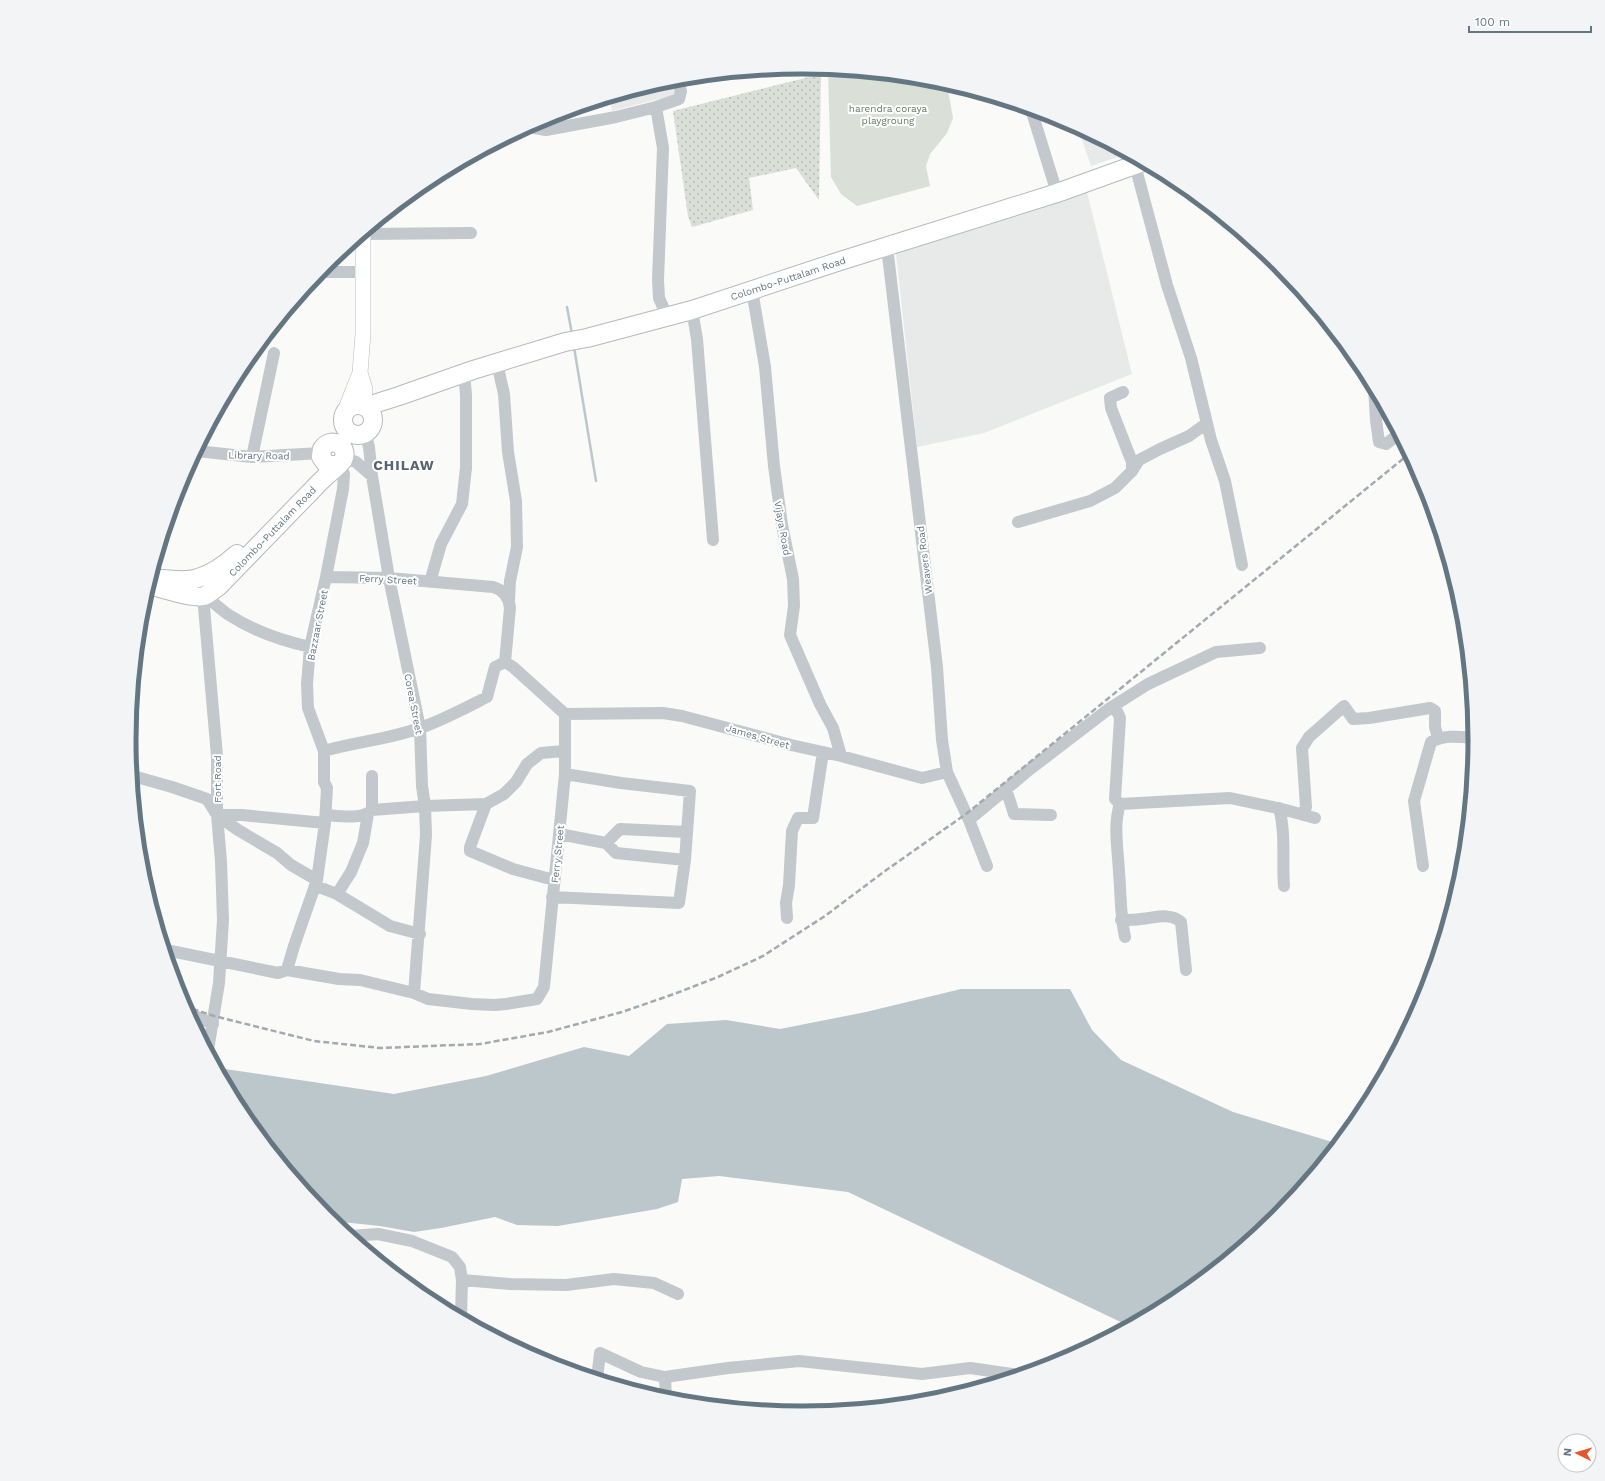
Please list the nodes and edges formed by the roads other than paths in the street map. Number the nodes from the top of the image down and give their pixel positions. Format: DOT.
graph roads {
  1 [pos="679,86"];
  2 [pos="656,107"];
  3 [pos="1033,115"];
  4 [pos="539,129"];
  5 [pos="1139,164"];
  6 [pos="1139,165"];
  7 [pos="1057,193"];
  8 [pos="471,233"];
  9 [pos="369,234"];
  10 [pos="363,239"];
  11 [pos="888,247"];
  12 [pos="328,272"];
  13 [pos="363,272"];
  14 [pos="752,290"];
  15 [pos="692,310"];
  16 [pos="667,316"];
  17 [pos="274,353"];
  18 [pos="497,363"];
  19 [pos="360,373"];
  20 [pos="464,373"];
  21 [pos="1123,392"];
  22 [pos="1375,398"];
  23 [pos="344,416"];
  24 [pos="367,417"];
  25 [pos="1207,423"];
  26 [pos="1395,437"];
  27 [pos="323,451"];
  28 [pos="202,452"];
  29 [pos="252,457"];
  30 [pos="341,462"];
  31 [pos="1132,471"];
  32 [pos="372,476"];
  33 [pos="1018,522"];
  34 [pos="713,540"];
  35 [pos="1242,565"];
  36 [pos="326,576"];
  37 [pos="157,578"];
  38 [pos="389,578"];
  39 [pos="430,582"];
  40 [pos="155,587"];
  41 [pos="201,591"];
  42 [pos="509,600"];
  43 [pos="310,646"];
  44 [pos="1260,648"];
  45 [pos="505,662"];
  46 [pos="1110,708"];
  47 [pos="565,714"];
  48 [pos="420,728"];
  49 [pos="1469,737"];
  50 [pos="1438,738"];
  51 [pos="324,751"];
  52 [pos="564,751"];
  53 [pos="823,752"];
  54 [pos="841,756"];
  55 [pos="947,772"];
  56 [pos="565,774"];
  57 [pos="372,776"];
  58 [pos="137,777"];
  59 [pos="1006,790"];
  60 [pos="486,804"];
  61 [pos="1120,804"];
  62 [pos="425,806"];
  63 [pos="1279,808"];
  64 [pos="370,812"];
  65 [pos="217,815"];
  66 [pos="1303,815"];
  67 [pos="1051,816"];
  68 [pos="1315,818"];
  69 [pos="326,819"];
  70 [pos="969,820"];
  71 [pos="687,832"];
  72 [pos="559,834"];
  73 [pos="606,843"];
  74 [pos="685,860"];
  75 [pos="987,866"];
  76 [pos="1423,866"];
  77 [pos="554,880"];
  78 [pos="316,883"];
  79 [pos="1284,886"];
  80 [pos="337,894"];
  81 [pos="552,897"];
  82 [pos="787,918"];
  83 [pos="1121,920"];
  84 [pos="420,934"];
  85 [pos="1125,937"];
  86 [pos="170,951"];
  87 [pos="221,962"];
  88 [pos="287,970"];
  89 [pos="1186,970"];
  90 [pos="414,993"];
  91 [pos="197,1017"];
  92 [pos="213,1024"];
  93 [pos="209,1043"];
  94 [pos="356,1236"];
  95 [pos="462,1280"];
  96 [pos="678,1294"];
  97 [pos="461,1313"];
  98 [pos="1011,1374"];
  99 [pos="597,1375"];
  100 [pos="665,1377"];
  101 [pos="666,1392"];
  1 -- 2 [label="street"];
  2 -- 4 [label="street"];
  2 -- 16 [label="street"];
  3 -- 7 [label="street"];
  5 -- 7 [label="highway, Colombo-Puttalam Road"];
  6 -- 25 [label="street"];
  7 -- 11 [label="highway, Colombo-Puttalam Road"];
  8 -- 9 [label="street"];
  10 -- 13 [label="main road"];
  11 -- 14 [label="highway, Colombo-Puttalam Road"];
  11 -- 55 [label="street, Weavers Road"];
  12 -- 13 [label="street"];
  13 -- 19 [label="main road"];
  14 -- 15 [label="highway, Colombo-Puttalam Road"];
  14 -- 54 [label="street, Vijaya Road"];
  15 -- 16 [label="highway, Colombo-Puttalam Road"];
  15 -- 34 [label="street"];
  16 -- 18 [label="highway, Colombo-Puttalam Road"];
  17 -- 29 [label="street"];
  18 -- 20 [label="highway, Colombo-Puttalam Road"];
  18 -- 42 [label="street"];
  19 -- 23 [label="main road"];
  19 -- 24 [label="main road"];
  20 -- 24 [label="highway, Colombo-Puttalam Road"];
  20 -- 39 [label="street"];
  21 -- 31 [label="street"];
  22 -- 26 [label="street"];
  23 -- 24 [label="highway, Colombo-Puttalam Road"];
  23 -- 24 [label="highway"];
  23 -- 27 [label="highway, Colombo-Puttalam Road"];
  24 -- 32 [label="street, Corea Street"];
  25 -- 31 [label="street"];
  25 -- 35 [label="street"];
  27 -- 29 [label="street, Library Road"];
  27 -- 30 [label="highway"];
  27 -- 41 [label="highway, Colombo-Puttalam Road"];
  28 -- 29 [label="street, Library Road"];
  30 -- 32 [label="street"];
  30 -- 36 [label="street, Bazzaar Street"];
  30 -- 41 [label="highway, Colombo-Puttalam Road"];
  31 -- 33 [label="street"];
  32 -- 38 [label="street, Corea Street"];
  36 -- 38 [label="street, Ferry Street"];
  36 -- 43 [label="street, Bazzaar Street"];
  37 -- 41 [label="highway, Colombo-Puttalam Road"];
  38 -- 39 [label="street, Ferry Street"];
  38 -- 48 [label="street, Corea Street"];
  39 -- 42 [label="street, Ferry Street"];
  40 -- 41 [label="highway"];
  41 -- 43 [label="street"];
  41 -- 65 [label="street, Fort Road"];
  42 -- 45 [label="street"];
  43 -- 51 [label="street, Bazzaar Street"];
  44 -- 46 [label="street"];
  45 -- 47 [label="street"];
  45 -- 48 [label="street"];
  46 -- 59 [label="street"];
  46 -- 61 [label="street"];
  47 -- 52 [label="street, Ferry Street"];
  47 -- 53 [label="street, James Street"];
  48 -- 51 [label="street"];
  48 -- 62 [label="street, Corea Street"];
  49 -- 50 [label="street"];
  50 -- 66 [label="street"];
  50 -- 76 [label="street"];
  51 -- 69 [label="street, Bazzaar Street"];
  52 -- 56 [label="street, Ferry Street"];
  52 -- 60 [label="street"];
  53 -- 54 [label="street, James Street"];
  53 -- 82 [label="street"];
  54 -- 55 [label="street, James Street"];
  55 -- 70 [label="street, Weavers Road"];
  56 -- 71 [label="street"];
  56 -- 72 [label="street, Ferry Street"];
  57 -- 64 [label="street"];
  58 -- 65 [label="street"];
  59 -- 67 [label="street"];
  59 -- 70 [label="street"];
  60 -- 62 [label="street"];
  60 -- 77 [label="street"];
  61 -- 63 [label="street"];
  61 -- 83 [label="street"];
  62 -- 64 [label="street"];
  62 -- 84 [label="street, Corea Street"];
  63 -- 66 [label="street"];
  63 -- 79 [label="street"];
  64 -- 69 [label="street"];
  64 -- 80 [label="street"];
  65 -- 69 [label="street"];
  65 -- 78 [label="street"];
  65 -- 87 [label="street, Fort Road"];
  66 -- 68 [label="street"];
  69 -- 78 [label="street, Bazzaar Street"];
  70 -- 75 [label="street, Weavers Road"];
  71 -- 73 [label="street"];
  71 -- 74 [label="street"];
  72 -- 73 [label="street"];
  72 -- 77 [label="street, Ferry Street"];
  73 -- 74 [label="street"];
  74 -- 81 [label="street"];
  77 -- 81 [label="street, Ferry Street"];
  78 -- 80 [label="street"];
  78 -- 88 [label="street, Bazzaar Street"];
  80 -- 84 [label="street"];
  81 -- 90 [label="street, Ferry Street"];
  83 -- 85 [label="street"];
  83 -- 89 [label="street"];
  84 -- 90 [label="street, Corea Street"];
  86 -- 87 [label="street, Ferry Street"];
  87 -- 88 [label="street, Ferry Street"];
  87 -- 92 [label="street, Fort Road"];
  88 -- 90 [label="street, Ferry Street"];
  91 -- 92 [label="street"];
  92 -- 93 [label="street, Fort Road"];
  94 -- 95 [label="street"];
  95 -- 96 [label="street"];
  95 -- 97 [label="street"];
  98 -- 100 [label="street"];
  99 -- 100 [label="street"];
  100 -- 101 [label="street"];
}
